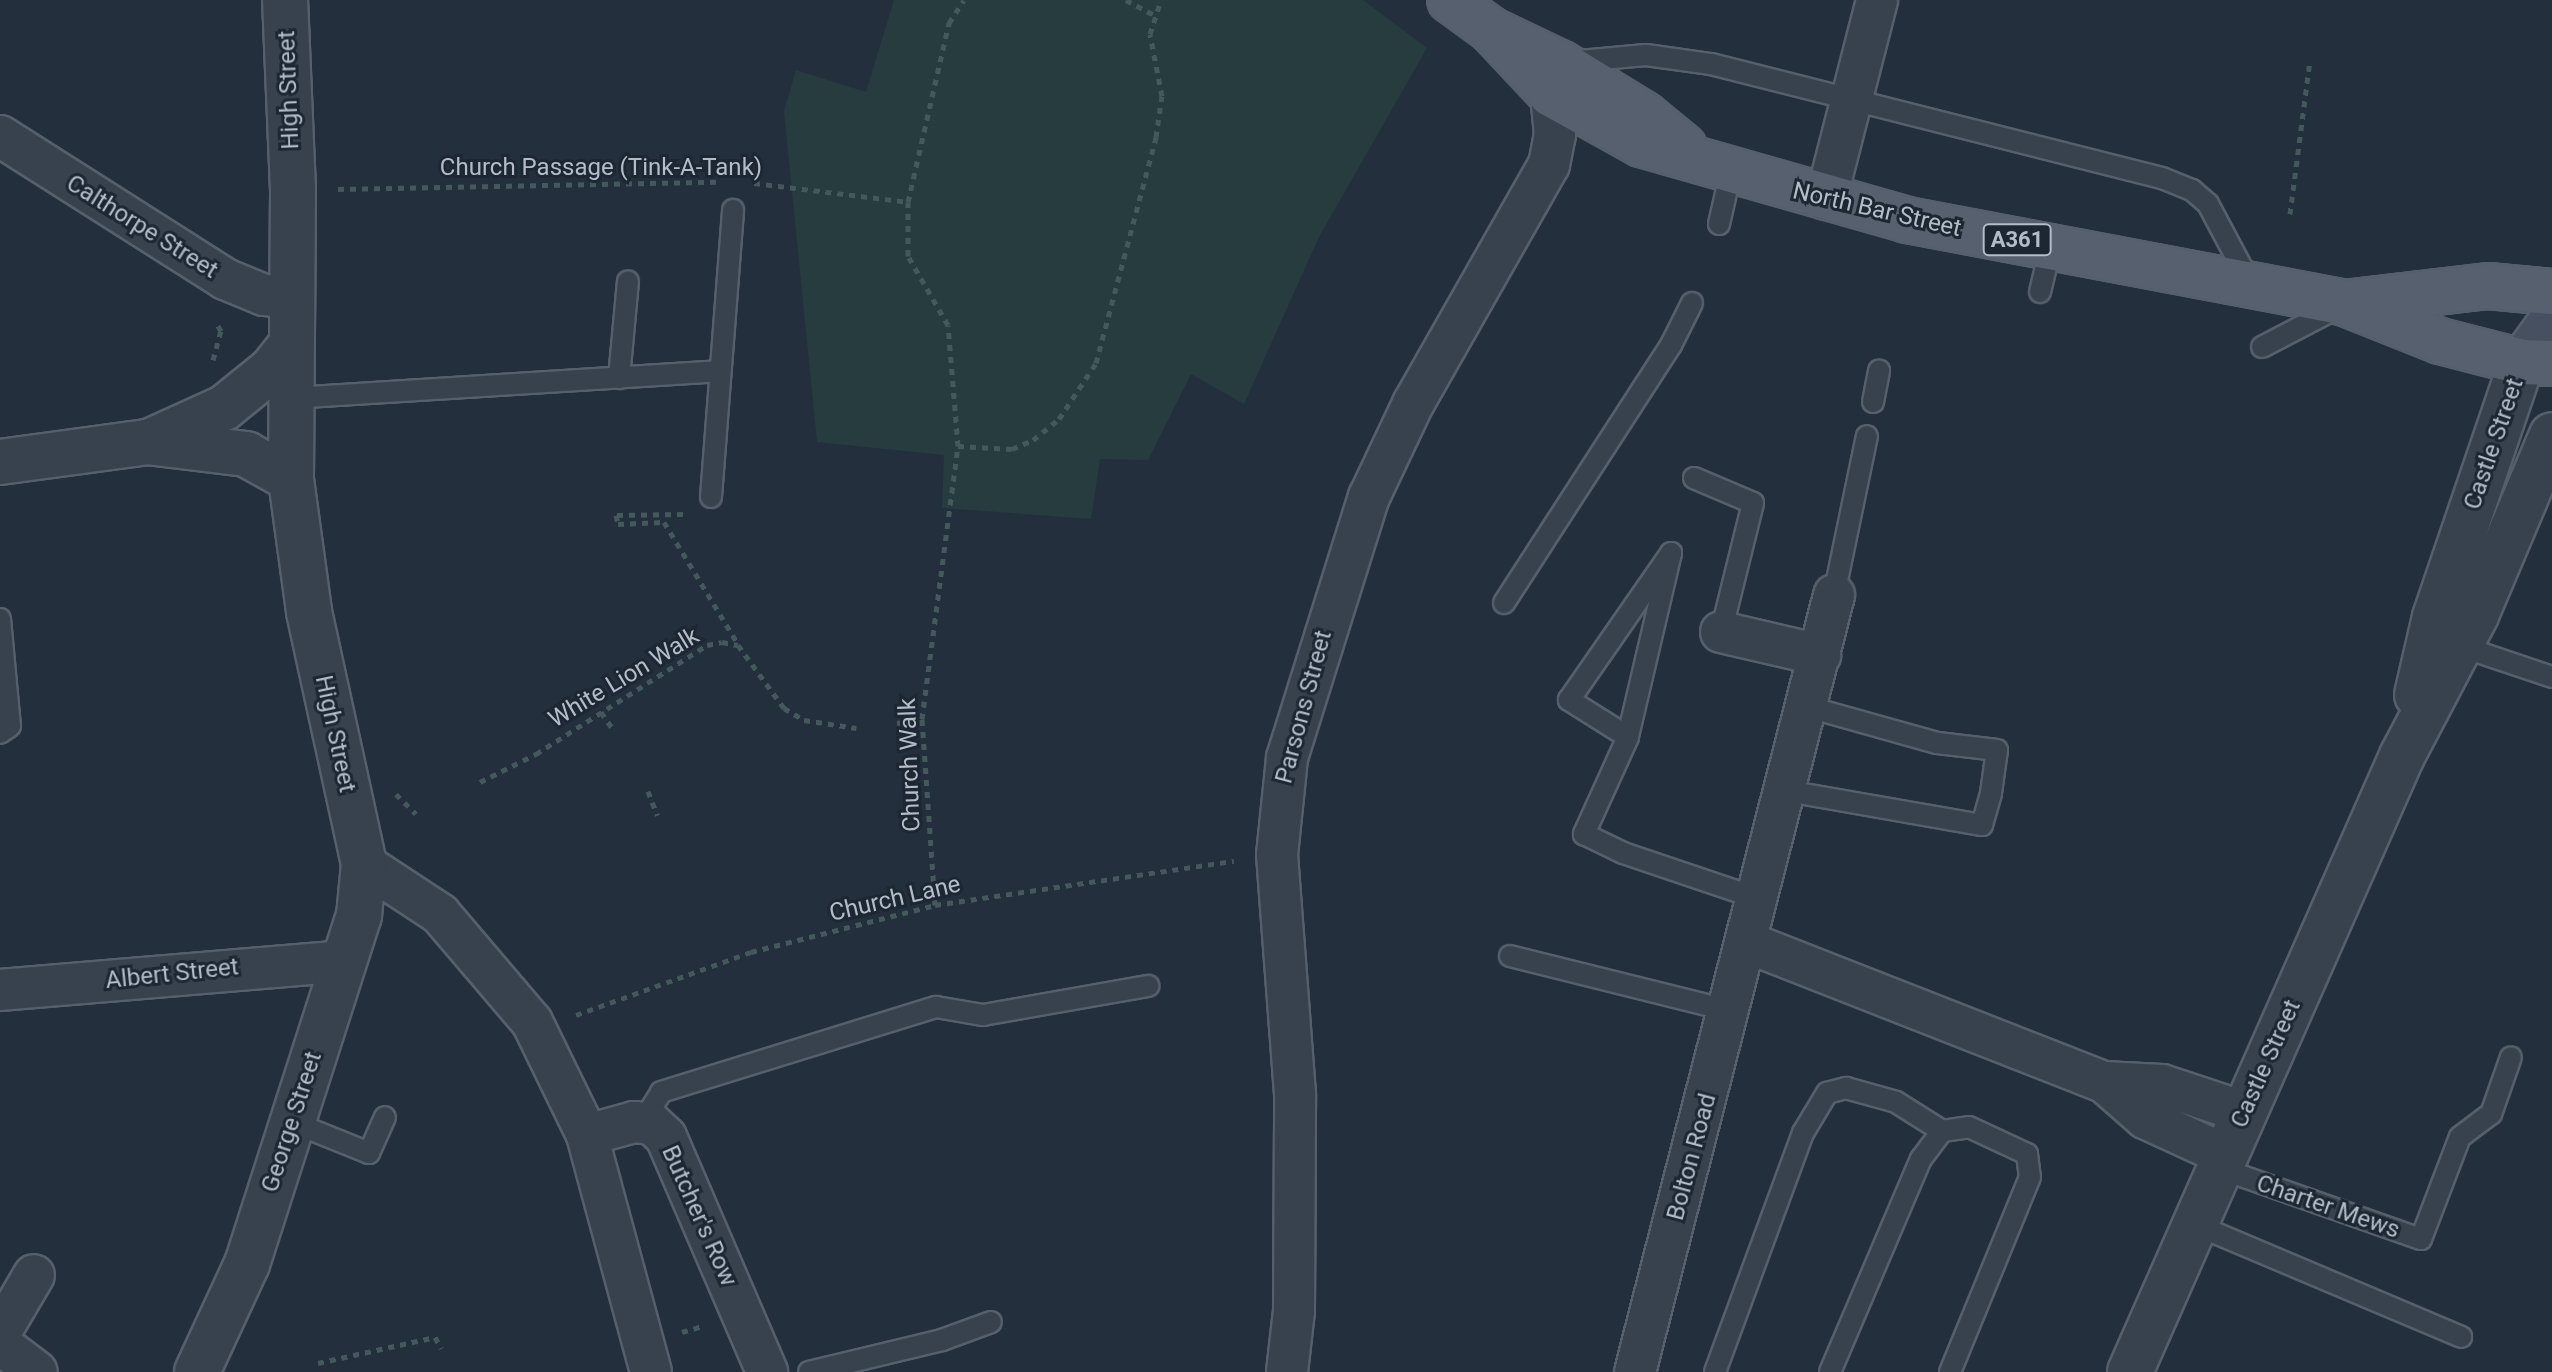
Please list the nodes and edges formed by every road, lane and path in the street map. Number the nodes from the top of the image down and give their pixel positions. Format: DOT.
graph roads {
  1 [pos="285,0"];
  2 [pos="964,0"];
  3 [pos="1126,0"];
  4 [pos="1161,0"];
  5 [pos="1450,0"];
  6 [pos="1877,0"];
  7 [pos="1156,16"];
  8 [pos="2310,61"];
  9 [pos="1556,79"];
  10 [pos="1851,99"];
  11 [pos="0,136"];
  12 [pos="1713,164"];
  13 [pos="720,182"];
  14 [pos="748,183"];
  15 [pos="293,190"];
  16 [pos="1826,199"];
  17 [pos="908,202"];
  18 [pos="733,210"];
  19 [pos="2290,214"];
  20 [pos="1719,224"];
  21 [pos="2051,246"];
  22 [pos="628,281"];
  23 [pos="2250,283"];
  24 [pos="2040,292"];
  25 [pos="2552,292"];
  26 [pos="293,297"];
  27 [pos="1692,303"];
  28 [pos="2345,303"];
  29 [pos="2552,321"];
  30 [pos="292,344"];
  31 [pos="2262,347"];
  32 [pos="2537,362"];
  33 [pos="720,371"];
  34 [pos="1879,371"];
  35 [pos="619,378"];
  36 [pos="292,398"];
  37 [pos="1873,402"];
  38 [pos="2552,435"];
  39 [pos="1867,436"];
  40 [pos="147,442"];
  41 [pos="958,446"];
  42 [pos="0,462"];
  43 [pos="1694,478"];
  44 [pos="291,479"];
  45 [pos="711,497"];
  46 [pos="687,499"];
  47 [pos="1834,595"];
  48 [pos="1504,603"];
  49 [pos="0,619"];
  50 [pos="1721,632"];
  51 [pos="2446,641"];
  52 [pos="738,645"];
  53 [pos="1820,655"];
  54 [pos="2552,677"];
  55 [pos="1809,707"];
  56 [pos="601,712"];
  57 [pos="922,719"];
  58 [pos="897,723"];
  59 [pos="856,728"];
  60 [pos="613,729"];
  61 [pos="0,733"];
  62 [pos="1628,737"];
  63 [pos="480,782"];
  64 [pos="648,791"];
  65 [pos="1787,791"];
  66 [pos="657,815"];
  67 [pos="1277,855"];
  68 [pos="364,864"];
  69 [pos="1760,899"];
  70 [pos="935,905"];
  71 [pos="1749,943"];
  72 [pos="1510,956"];
  73 [pos="344,961"];
  74 [pos="1148,986"];
  75 [pos="0,990"];
  76 [pos="1731,1011"];
  77 [pos="532,1022"];
  78 [pos="2511,1057"];
  79 [pos="2104,1082"];
  80 [pos="2243,1112"];
  81 [pos="385,1117"];
  82 [pos="292,1122"];
  83 [pos="642,1123"];
  84 [pos="1942,1131"];
  85 [pos="587,1135"];
  86 [pos="2222,1162"];
  87 [pos="2194,1224"];
  88 [pos="34,1275"];
  89 [pos="742,1314"];
  90 [pos="991,1322"];
  91 [pos="0,1333"];
  92 [pos="2461,1337"];
  93 [pos="0,1344"];
  94 [pos="441,1348"];
  95 [pos="648,1357"];
  96 [pos="318,1363"];
  97 [pos="37,1372"];
  98 [pos="197,1372"];
  99 [pos="767,1372"];
  100 [pos="809,1372"];
  101 [pos="1287,1372"];
  102 [pos="1635,1372"];
  103 [pos="1715,1372"];
  104 [pos="1830,1372"];
  105 [pos="1950,1372"];
  106 [pos="2130,1372"];
  1 -- 15 [label="street, High Street"];
  2 -- 17 [label="path, Church Walk"];
  3 -- 7 [label="path"];
  4 -- 7 [label="path"];
  5 -- 9 [label="main road, North Bar Street / A361"];
  6 -- 10 [label="street"];
  7 -- 41 [label="path"];
  8 -- 19 [label="path"];
  9 -- 10 [label="lane"];
  9 -- 12 [label="main road, North Bar Street / A361"];
  9 -- 67 [label="street, Parsons Street"];
  10 -- 16 [label="street"];
  10 -- 23 [label="lane"];
  11 -- 26 [label="street, Calthorpe Street"];
  12 -- 16 [label="main road, North Bar Street / A361"];
  12 -- 20 [label="lane"];
  13 -- 15 [label="path, Church Passage (Tink-A-Tank)"];
  14 -- 17 [label="path, Church Passage (Tink-A-Tank)"];
  15 -- 26 [label="street, High Street"];
  16 -- 21 [label="main road, North Bar Street / A361"];
  17 -- 41 [label="path, Church Walk"];
  18 -- 33 [label="lane"];
  21 -- 23 [label="main road, North Bar Street / A361"];
  21 -- 24 [label="lane"];
  22 -- 35 [label="lane"];
  23 -- 28 [label="main road, North Bar Street / A361"];
  25 -- 28 [label="main road, North Bar Street / A361"];
  26 -- 30 [label="street, High Street"];
  27 -- 48 [label="lane"];
  28 -- 31 [label="lane"];
  28 -- 32 [label="main road, North Bar Street / A361"];
  29 -- 32 [label="main road"];
  30 -- 36 [label="street, High Street"];
  30 -- 40 [label="street"];
  32 -- 51 [label="street, Castle Street"];
  33 -- 35 [label="lane"];
  33 -- 45 [label="lane"];
  34 -- 37 [label="lane"];
  35 -- 36 [label="lane"];
  36 -- 44 [label="street, High Street"];
  38 -- 51 [label="street, Castle Street"];
  39 -- 47 [label="lane"];
  40 -- 42 [label="street"];
  40 -- 44 [label="street"];
  41 -- 57 [label="path, Church Walk"];
  43 -- 50 [label="lane"];
  44 -- 68 [label="street, High Street"];
  46 -- 52 [label="path"];
  47 -- 53 [label="street, Bolton Road"];
  49 -- 61 [label="lane"];
  50 -- 53 [label="street"];
  51 -- 54 [label="lane"];
  51 -- 80 [label="street, Castle Street"];
  52 -- 56 [label="path, White Lion Walk"];
  52 -- 59 [label="path, White Lion Walk"];
  53 -- 55 [label="street, Bolton Road"];
  55 -- 65 [label="street, Bolton Road"];
  55 -- 65 [label="lane"];
  56 -- 60 [label="path"];
  56 -- 63 [label="path, White Lion Walk"];
  57 -- 58 [label="path"];
  57 -- 70 [label="path, Church Walk"];
  62 -- 62 [label="lane"];
  62 -- 69 [label="lane"];
  64 -- 66 [label="path"];
  65 -- 69 [label="street, Bolton Road"];
  67 -- 70 [label="path, Church Lane"];
  67 -- 101 [label="street, Parsons Street"];
  68 -- 73 [label="street, George Street"];
  68 -- 77 [label="street"];
  69 -- 71 [label="street, Bolton Road"];
  70 -- 77 [label="path, Church Lane"];
  71 -- 76 [label="street, Bolton Road"];
  71 -- 79 [label="street"];
  72 -- 76 [label="lane"];
  73 -- 75 [label="street, Albert Street"];
  73 -- 82 [label="street, George Street"];
  74 -- 83 [label="lane"];
  76 -- 102 [label="street, Bolton Road"];
  77 -- 85 [label="street"];
  78 -- 86 [label="lane, Charter Mews"];
  79 -- 80 [label="street"];
  79 -- 86 [label="street"];
  80 -- 86 [label="street, Castle Street"];
  81 -- 82 [label="lane"];
  82 -- 98 [label="street, George Street"];
  83 -- 85 [label="street, Butcher's Row"];
  83 -- 89 [label="street, Butcher's Row"];
  84 -- 103 [label="lane"];
  84 -- 104 [label="lane"];
  84 -- 105 [label="lane"];
  85 -- 95 [label="street"];
  86 -- 87 [label="street, Castle Street"];
  87 -- 92 [label="lane"];
  87 -- 106 [label="street, Castle Street"];
  88 -- 91 [label="street"];
  89 -- 95 [label="path"];
  89 -- 99 [label="street, Butcher's Row"];
  90 -- 100 [label="lane"];
  93 -- 97 [label="street"];
  94 -- 96 [label="path"];
}
